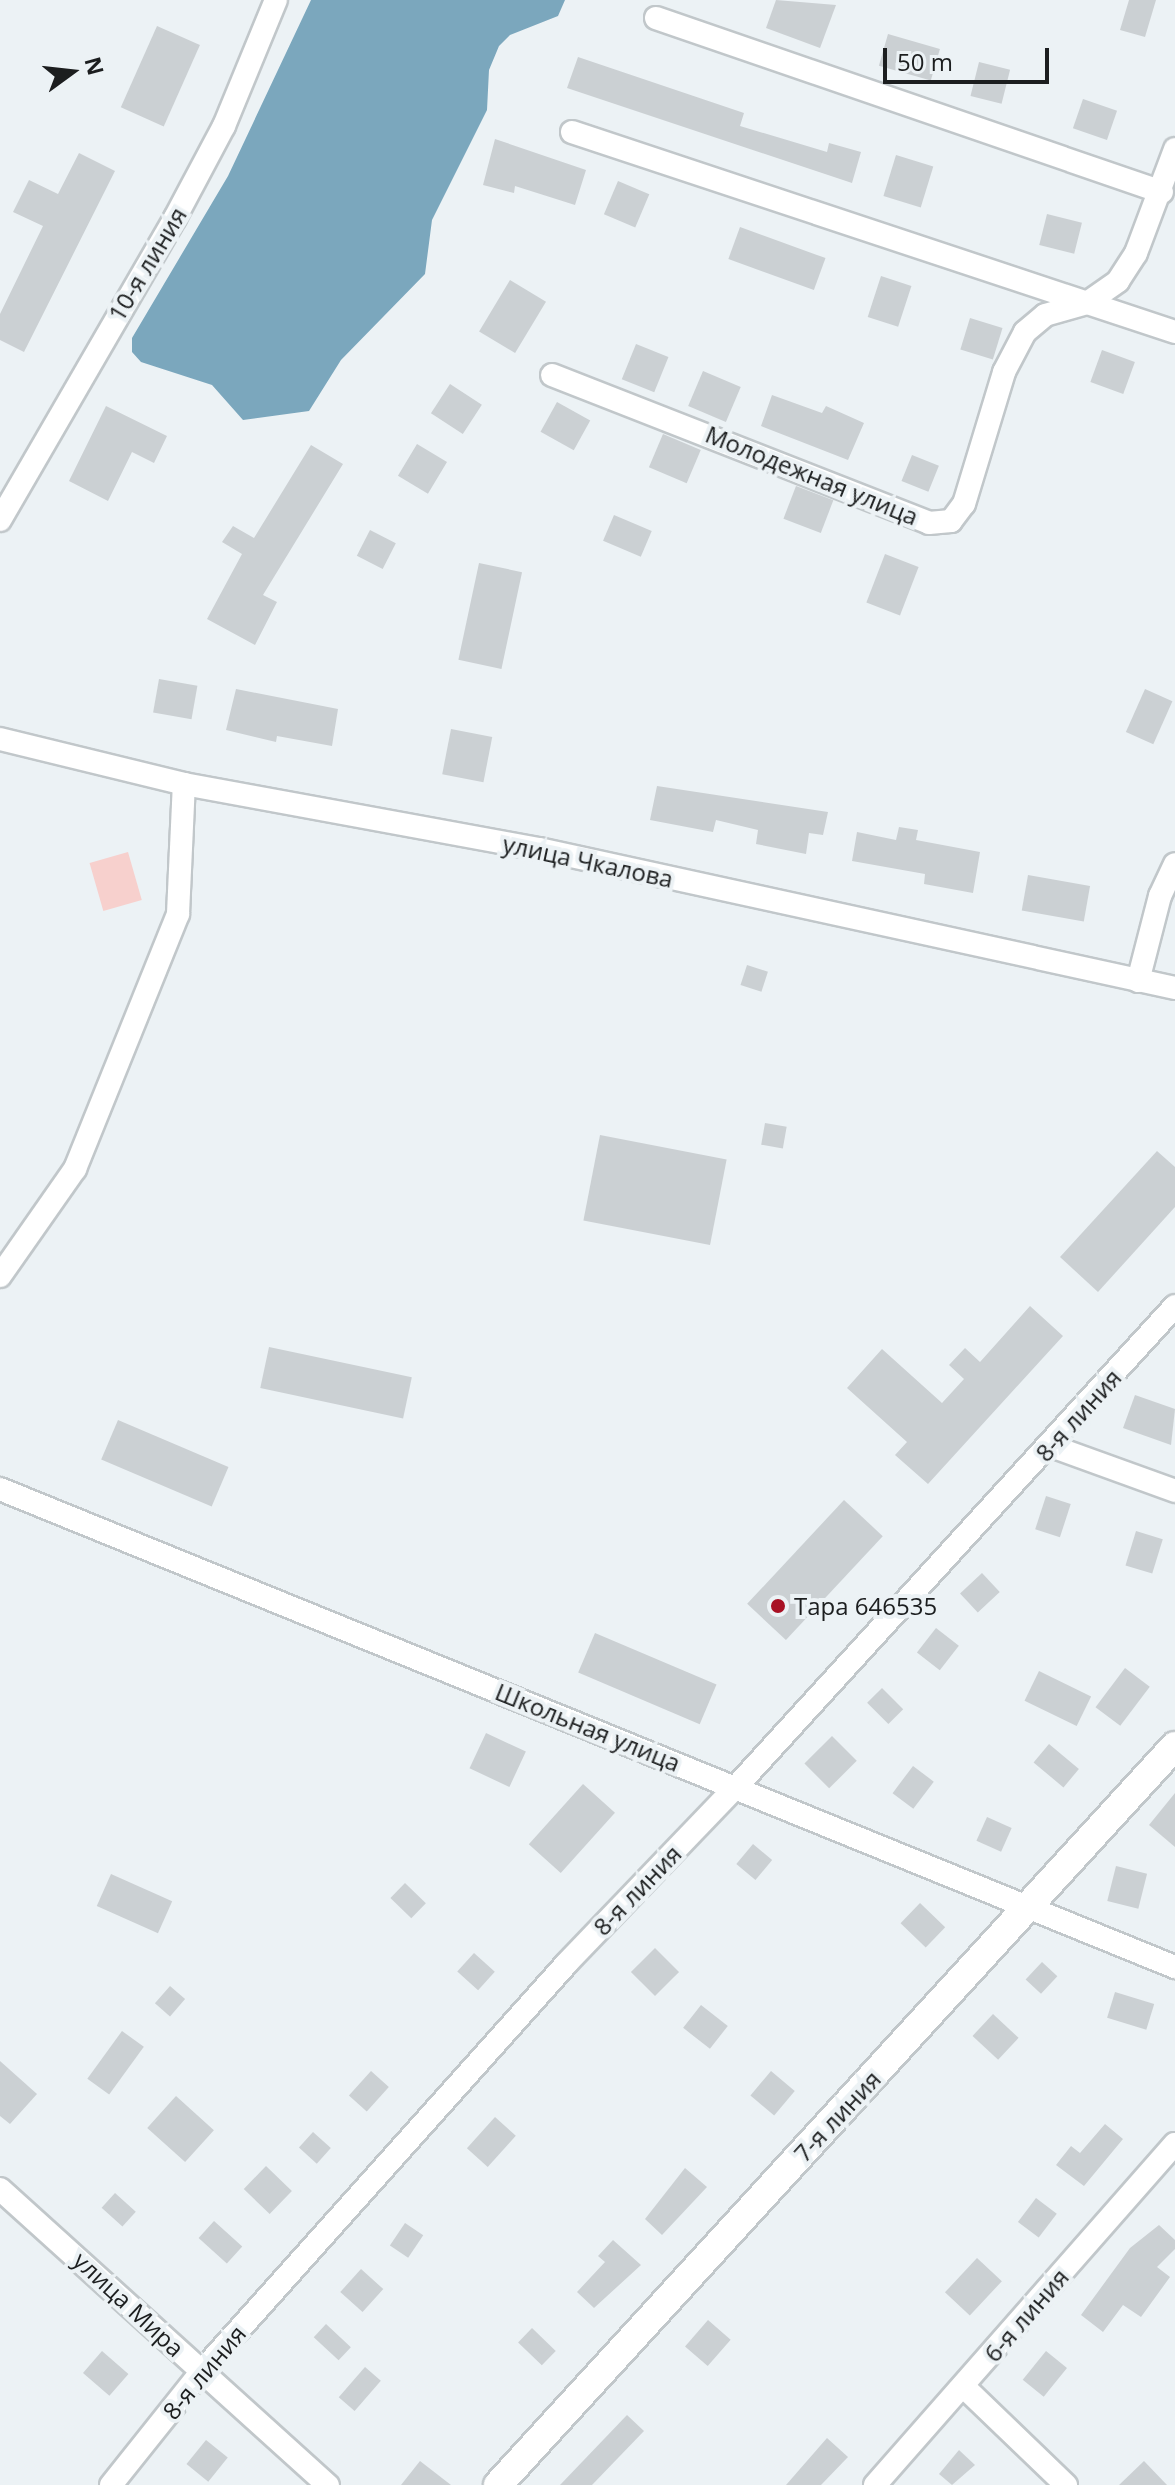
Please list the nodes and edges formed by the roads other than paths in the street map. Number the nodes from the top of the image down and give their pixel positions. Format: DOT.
graph roads {
  1 [pos="276,0"];
  2 [pos="656,18"];
  3 [pos="572,132"];
  4 [pos="1175,149"];
  5 [pos="1162,192"];
  6 [pos="1087,303"];
  7 [pos="1175,332"];
  8 [pos="552,375"];
  9 [pos="0,520"];
  10 [pos="0,739"];
  11 [pos="184,784"];
  12 [pos="1175,864"];
  13 [pos="1138,981"];
  14 [pos="1175,988"];
  15 [pos="0,1276"];
  16 [pos="1175,1306"];
  17 [pos="1051,1446"];
  18 [pos="0,1489"];
  19 [pos="1175,1491"];
  20 [pos="1175,1746"];
  21 [pos="736,1787"];
  22 [pos="1027,1909"];
  23 [pos="1175,1967"];
  24 [pos="1175,2144"];
  25 [pos="0,2189"];
  26 [pos="202,2371"];
  27 [pos="963,2386"];
  28 [pos="111,2485"];
  29 [pos="328,2485"];
  30 [pos="498,2485"];
  31 [pos="875,2485"];
  32 [pos="1066,2485"];
  1 -- 9 [label="street, 10-я линия"];
  2 -- 5 [label="street"];
  3 -- 6 [label="street"];
  4 -- 5 [label="street, Молодежная улица"];
  5 -- 6 [label="street, Молодежная улица"];
  6 -- 7 [label="street"];
  6 -- 8 [label="street, Молодежная улица"];
  10 -- 11 [label="street, улица Чкалова"];
  11 -- 13 [label="street, улица Чкалова"];
  11 -- 15 [label="street"];
  12 -- 13 [label="street"];
  13 -- 14 [label="street, улица Чкалова"];
  16 -- 17 [label="street, 8-я линия"];
  17 -- 19 [label="street"];
  17 -- 21 [label="street, 8-я линия"];
  18 -- 21 [label="street, Школьная улица"];
  20 -- 22 [label="main road, 7-я линия"];
  21 -- 22 [label="street, Школьная улица"];
  21 -- 26 [label="street, 8-я линия"];
  22 -- 23 [label="street, Школьная улица"];
  22 -- 30 [label="main road, 7-я линия"];
  24 -- 27 [label="street, 6-я линия"];
  25 -- 26 [label="street, улица Мира"];
  26 -- 28 [label="street, 8-я линия"];
  26 -- 29 [label="street, улица Мира"];
  27 -- 31 [label="street, 6-я линия"];
  27 -- 32 [label="street"];
}
